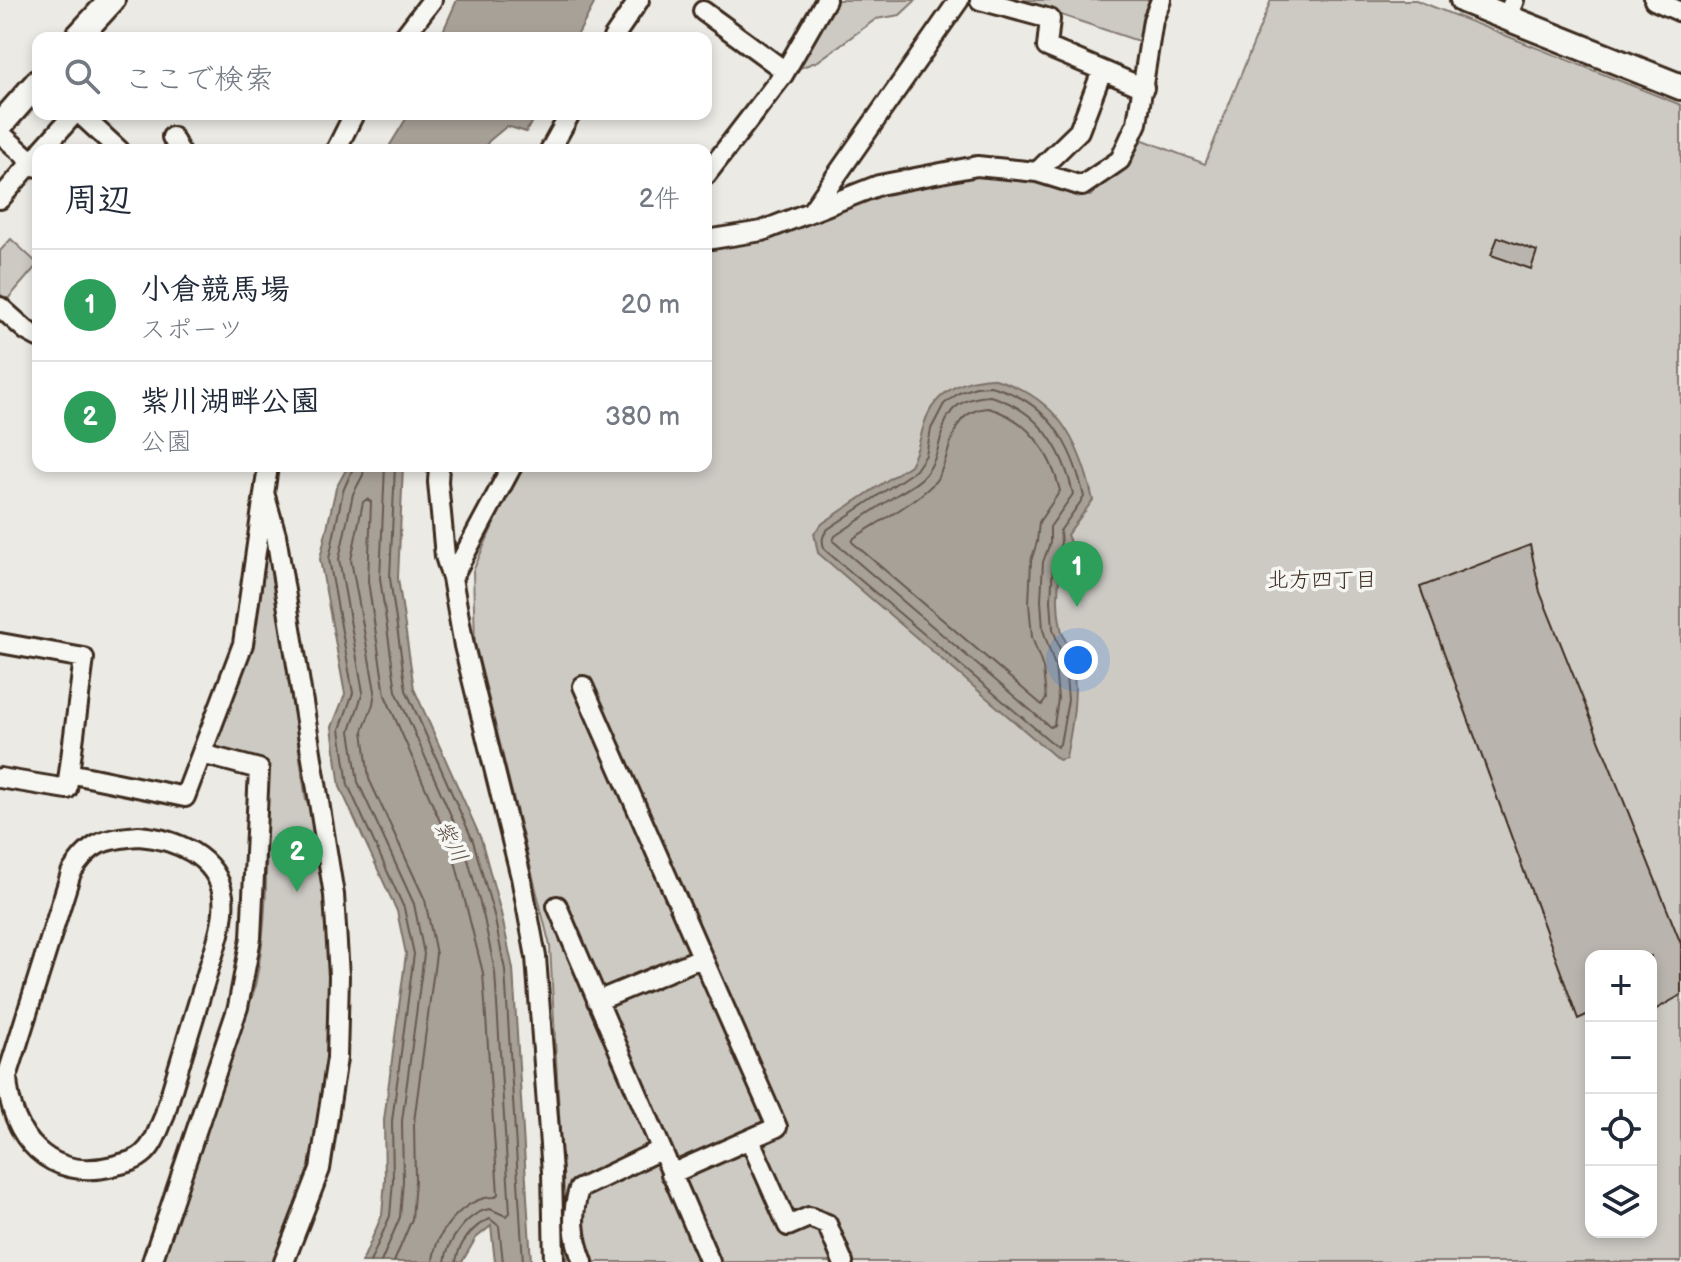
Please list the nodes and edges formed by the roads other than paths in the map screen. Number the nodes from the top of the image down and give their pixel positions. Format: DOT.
graph roads {
  1 [pos="112,0"];
  2 [pos="432,0"];
  3 [pos="639,0"];
  4 [pos="826,0"];
  5 [pos="959,0"];
  6 [pos="980,0"];
  7 [pos="1161,0"];
  8 [pos="1463,0"];
  9 [pos="1654,0"];
  10 [pos="1510,9"];
  11 [pos="703,11"];
  12 [pos="1681,12"];
  13 [pos="83,32"];
  14 [pos="408,32"];
  15 [pos="617,32"];
  16 [pos="785,71"];
  17 [pos="1102,71"];
  18 [pos="1681,87"];
  19 [pos="1144,88"];
  20 [pos="32,89"];
  21 [pos="72,120"];
  22 [pos="84,120"];
  23 [pos="351,120"];
  24 [pos="567,120"];
  25 [pos="0,125"];
  26 [pos="0,133"];
  27 [pos="51,144"];
  28 [pos="112,144"];
  29 [pos="339,144"];
  30 [pos="553,144"];
  31 [pos="32,155"];
  32 [pos="32,165"];
  33 [pos="712,167"];
  34 [pos="1037,172"];
  35 [pos="0,199"];
  36 [pos="813,209"];
  37 [pos="712,239"];
  38 [pos="0,307"];
  39 [pos="32,334"];
  40 [pos="267,472"];
  41 [pos="439,472"];
  42 [pos="509,472"];
  43 [pos="265,496"];
  44 [pos="452,578"];
  45 [pos="0,643"];
  46 [pos="583,686"];
  47 [pos="202,754"];
  48 [pos="69,773"];
  49 [pos="0,778"];
  50 [pos="81,856"];
  51 [pos="557,906"];
  52 [pos="701,958"];
  53 [pos="597,1001"];
  54 [pos="750,1140"];
  55 [pos="660,1150"];
  56 [pos="671,1174"];
  57 [pos="152,1262"];
  58 [pos="284,1262"];
  59 [pos="554,1262"];
  60 [pos="583,1262"];
  61 [pos="710,1262"];
  62 [pos="843,1262"];
  1 -- 13 [label="main road"];
  2 -- 14 [label="street"];
  3 -- 15 [label="street"];
  4 -- 16 [label="street"];
  5 -- 36 [label="street"];
  6 -- 17 [label="street"];
  7 -- 19 [label="street"];
  8 -- 10 [label="main road"];
  9 -- 12 [label="street"];
  10 -- 18 [label="main road"];
  11 -- 16 [label="street"];
  16 -- 33 [label="street"];
  17 -- 19 [label="street"];
  17 -- 34 [label="street"];
  19 -- 34 [label="street"];
  20 -- 25 [label="main road"];
  21 -- 27 [label="street"];
  22 -- 28 [label="street"];
  23 -- 29 [label="street"];
  24 -- 30 [label="street"];
  26 -- 31 [label="street"];
  32 -- 35 [label="street"];
  34 -- 36 [label="street"];
  36 -- 37 [label="street"];
  38 -- 39 [label="street"];
  40 -- 43 [label="street"];
  41 -- 44 [label="street"];
  42 -- 44 [label="street"];
  43 -- 47 [label="street"];
  43 -- 58 [label="street"];
  44 -- 59 [label="street"];
  45 -- 48 [label="street"];
  46 -- 52 [label="street"];
  47 -- 48 [label="street"];
  47 -- 57 [label="street"];
  48 -- 49 [label="street"];
  50 -- 50 [label="street"];
  51 -- 53 [label="street"];
  52 -- 53 [label="street"];
  52 -- 54 [label="street"];
  53 -- 55 [label="street"];
  54 -- 56 [label="street"];
  54 -- 62 [label="street"];
  55 -- 56 [label="street"];
  55 -- 60 [label="street"];
  56 -- 61 [label="street"];
}
